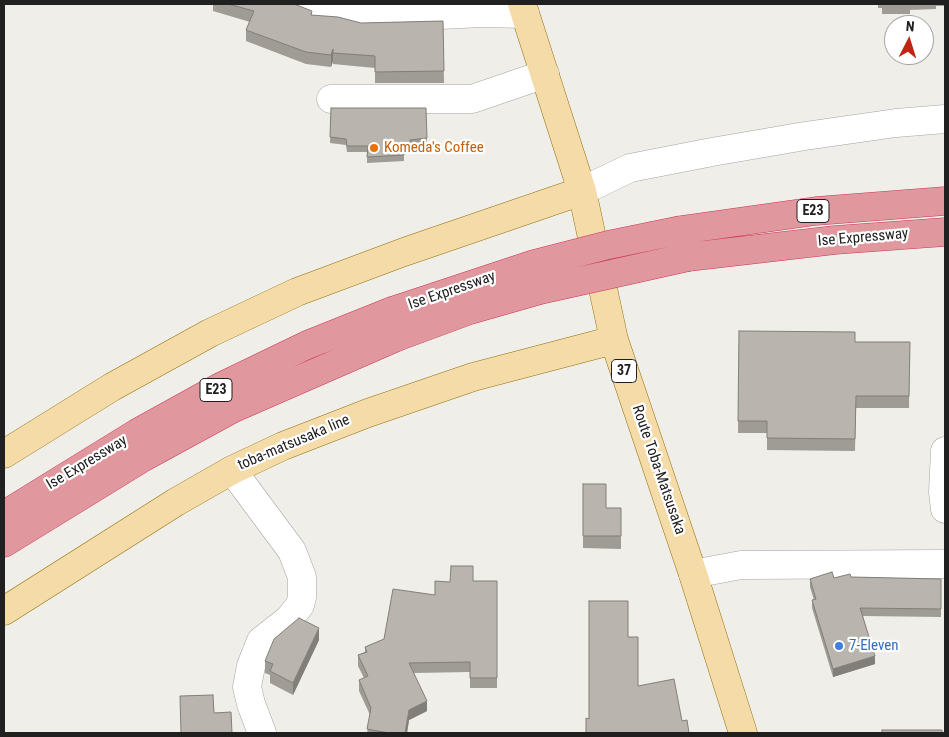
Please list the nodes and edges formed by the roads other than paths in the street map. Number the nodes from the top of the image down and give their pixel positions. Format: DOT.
graph roads {
  1 [pos="305,4"];
  2 [pos="524,9"];
  3 [pos="545,74"];
  4 [pos="331,99"];
  5 [pos="945,119"];
  6 [pos="582,191"];
  7 [pos="945,201"];
  8 [pos="945,232"];
  9 [pos="394,324"];
  10 [pos="614,340"];
  11 [pos="945,451"];
  12 [pos="4,454"];
  13 [pos="232,470"];
  14 [pos="55,496"];
  15 [pos="945,509"];
  16 [pos="4,515"];
  17 [pos="4,543"];
  18 [pos="945,564"];
  19 [pos="693,574"];
  20 [pos="4,611"];
  21 [pos="262,733"];
  22 [pos="743,733"];
  1 -- 2 [label="street"];
  2 -- 3 [label="main road, Route Toba-Matsusaka / 37"];
  3 -- 4 [label="street"];
  3 -- 6 [label="main road, Route Toba-Matsusaka / 37"];
  5 -- 6 [label="street"];
  6 -- 10 [label="main road, Route Toba-Matsusaka / 37"];
  6 -- 12 [label="main road"];
  7 -- 9 [label="highway, Ise Expressway / E23, bridge"];
  8 -- 9 [label="highway, Ise Expressway / E23, bridge"];
  9 -- 14 [label="highway, Ise Expressway / E23"];
  10 -- 13 [label="main road, toba-matsusaka line / 37"];
  10 -- 19 [label="main road, Route Toba-Matsusaka / 37"];
  11 -- 15 [label="street"];
  13 -- 20 [label="main road, toba-matsusaka line / 37"];
  13 -- 21 [label="street"];
  14 -- 16 [label="highway, Ise Expressway / E23"];
  14 -- 17 [label="highway, Ise Expressway / E23"];
  18 -- 19 [label="street"];
  19 -- 22 [label="main road, Route Toba-Matsusaka / 37"];
}
